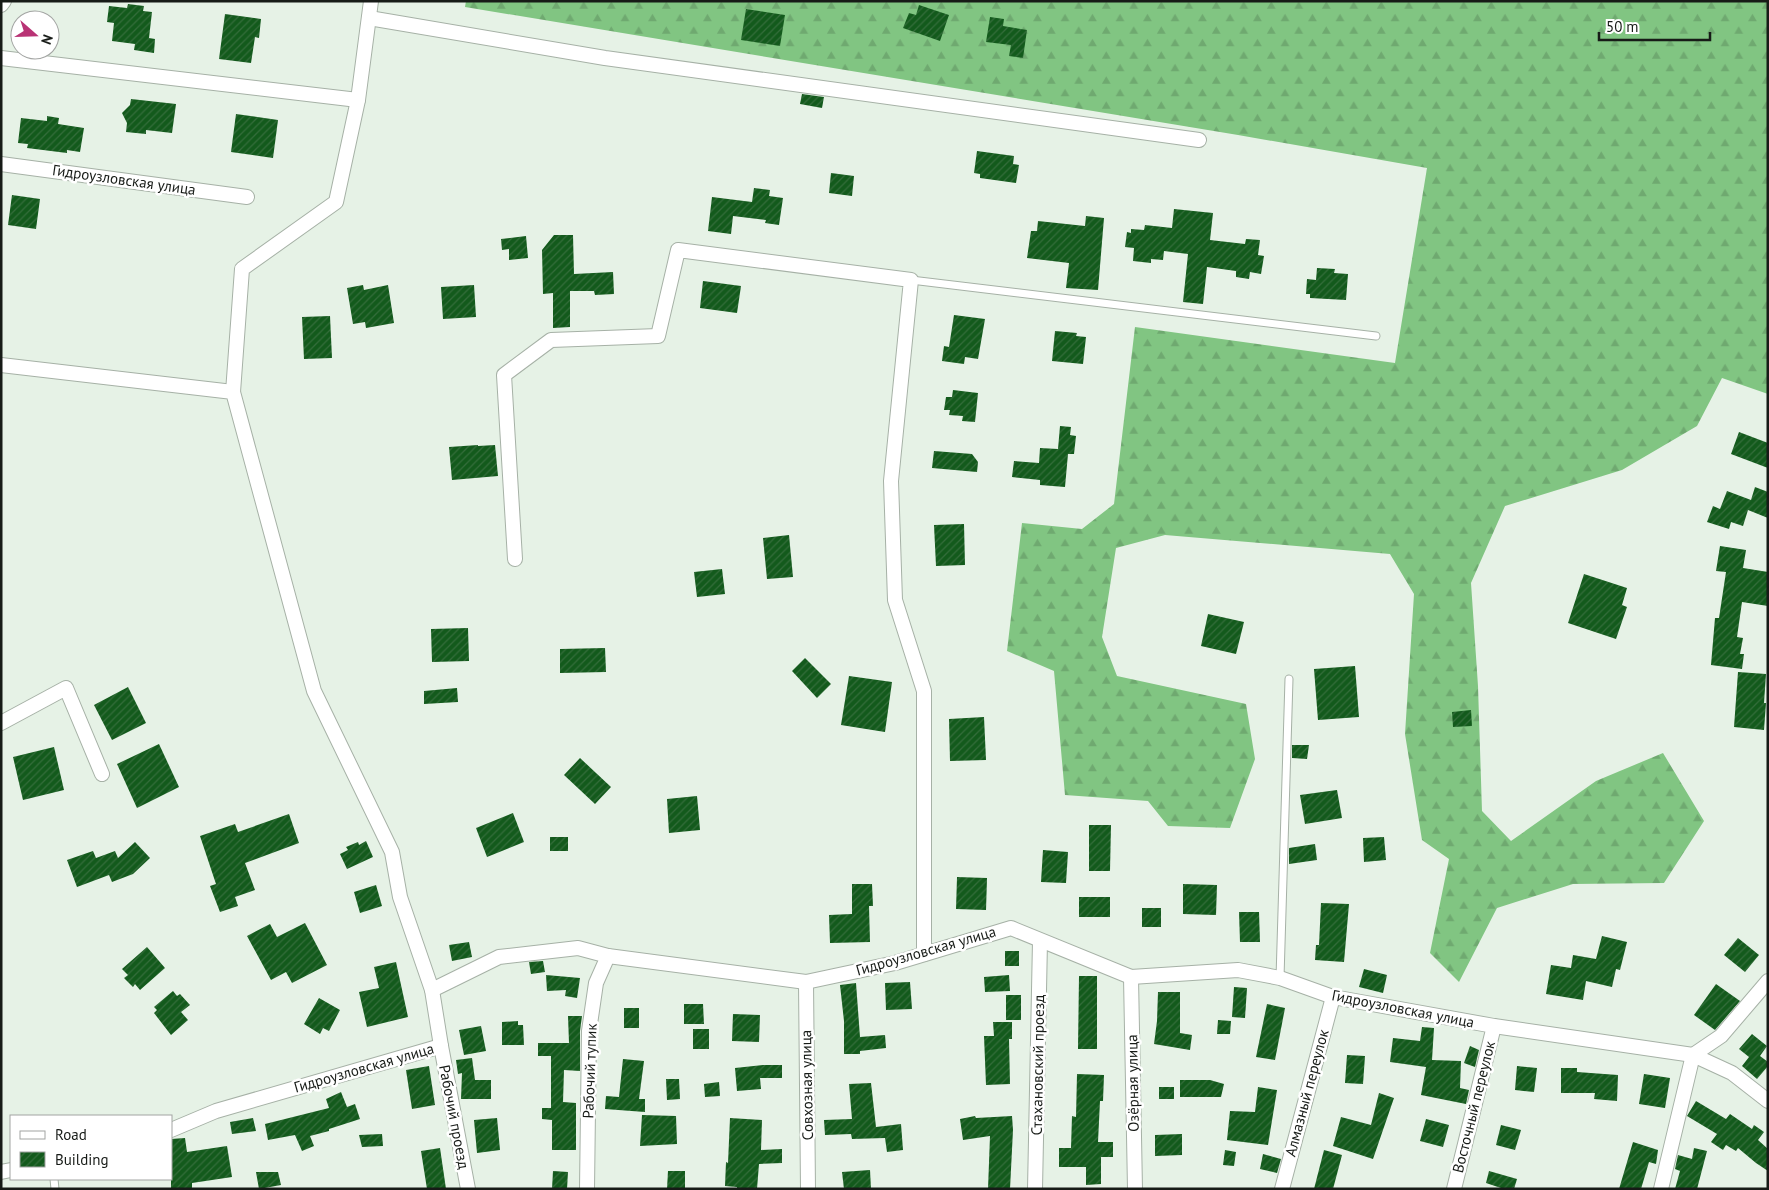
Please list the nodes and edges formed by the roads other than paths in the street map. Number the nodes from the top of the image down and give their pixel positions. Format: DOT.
graph roads {
  1 [pos="4,1"];
  2 [pos="371,1"];
  3 [pos="1,5"];
  4 [pos="369,18"];
  5 [pos="1,58"];
  6 [pos="358,100"];
  7 [pos="1199,140"];
  8 [pos="1,164"];
  9 [pos="247,196"];
  10 [pos="911,280"];
  11 [pos="1376,336"];
  12 [pos="1,365"];
  13 [pos="233,392"];
  14 [pos="515,559"];
  15 [pos="1288,679"];
  16 [pos="1,723"];
  17 [pos="102,774"];
  18 [pos="1040,941"];
  19 [pos="924,954"];
  20 [pos="608,956"];
  21 [pos="1131,977"];
  22 [pos="1280,978"];
  23 [pos="1768,981"];
  24 [pos="806,982"];
  25 [pos="432,990"];
  26 [pos="1333,997"];
  27 [pos="1494,1026"];
  28 [pos="441,1046"];
  29 [pos="1693,1055"];
  30 [pos="1768,1101"];
  31 [pos="172,1130"];
  32 [pos="468,1189"];
  33 [pos="587,1189"];
  34 [pos="808,1189"];
  35 [pos="1035,1189"];
  36 [pos="1135,1189"];
  37 [pos="1282,1189"];
  38 [pos="1454,1189"];
  39 [pos="1661,1189"];
  1 -- 3 [label="street"];
  2 -- 4 [label="street"];
  4 -- 6 [label="street"];
  4 -- 7 [label="street"];
  5 -- 6 [label="street"];
  6 -- 13 [label="street"];
  8 -- 9 [label="street, Гидроузловская улица"];
  10 -- 11 [label="lane"];
  10 -- 14 [label="street"];
  10 -- 19 [label="street"];
  12 -- 13 [label="street"];
  13 -- 25 [label="street"];
  15 -- 22 [label="lane"];
  16 -- 17 [label="street"];
  18 -- 19 [label="street, Гидроузловская улица"];
  18 -- 21 [label="street, Гидроузловская улица"];
  18 -- 35 [label="street, Стахановский проезд"];
  19 -- 24 [label="street, Гидроузловская улица"];
  20 -- 24 [label="street, Гидроузловская улица"];
  20 -- 25 [label="street, Гидроузловская улица"];
  20 -- 33 [label="street, Рабочий тупик"];
  21 -- 22 [label="street, Гидроузловская улица"];
  21 -- 36 [label="street, Озёрная улица"];
  22 -- 26 [label="street, Гидроузловская улица"];
  23 -- 29 [label="street"];
  24 -- 34 [label="street, Совхозная улица"];
  25 -- 28 [label="street, Гидроузловская улица"];
  26 -- 27 [label="street, Гидроузловская улица"];
  26 -- 37 [label="street, Алмазный переулок"];
  27 -- 29 [label="street, Гидроузловская улица"];
  27 -- 38 [label="street, Восточный переулок"];
  28 -- 31 [label="street, Гидроузловская улица"];
  28 -- 32 [label="street, Рабочий проезд"];
  29 -- 30 [label="street, Гидроузловская улица"];
  29 -- 39 [label="street"];
}
